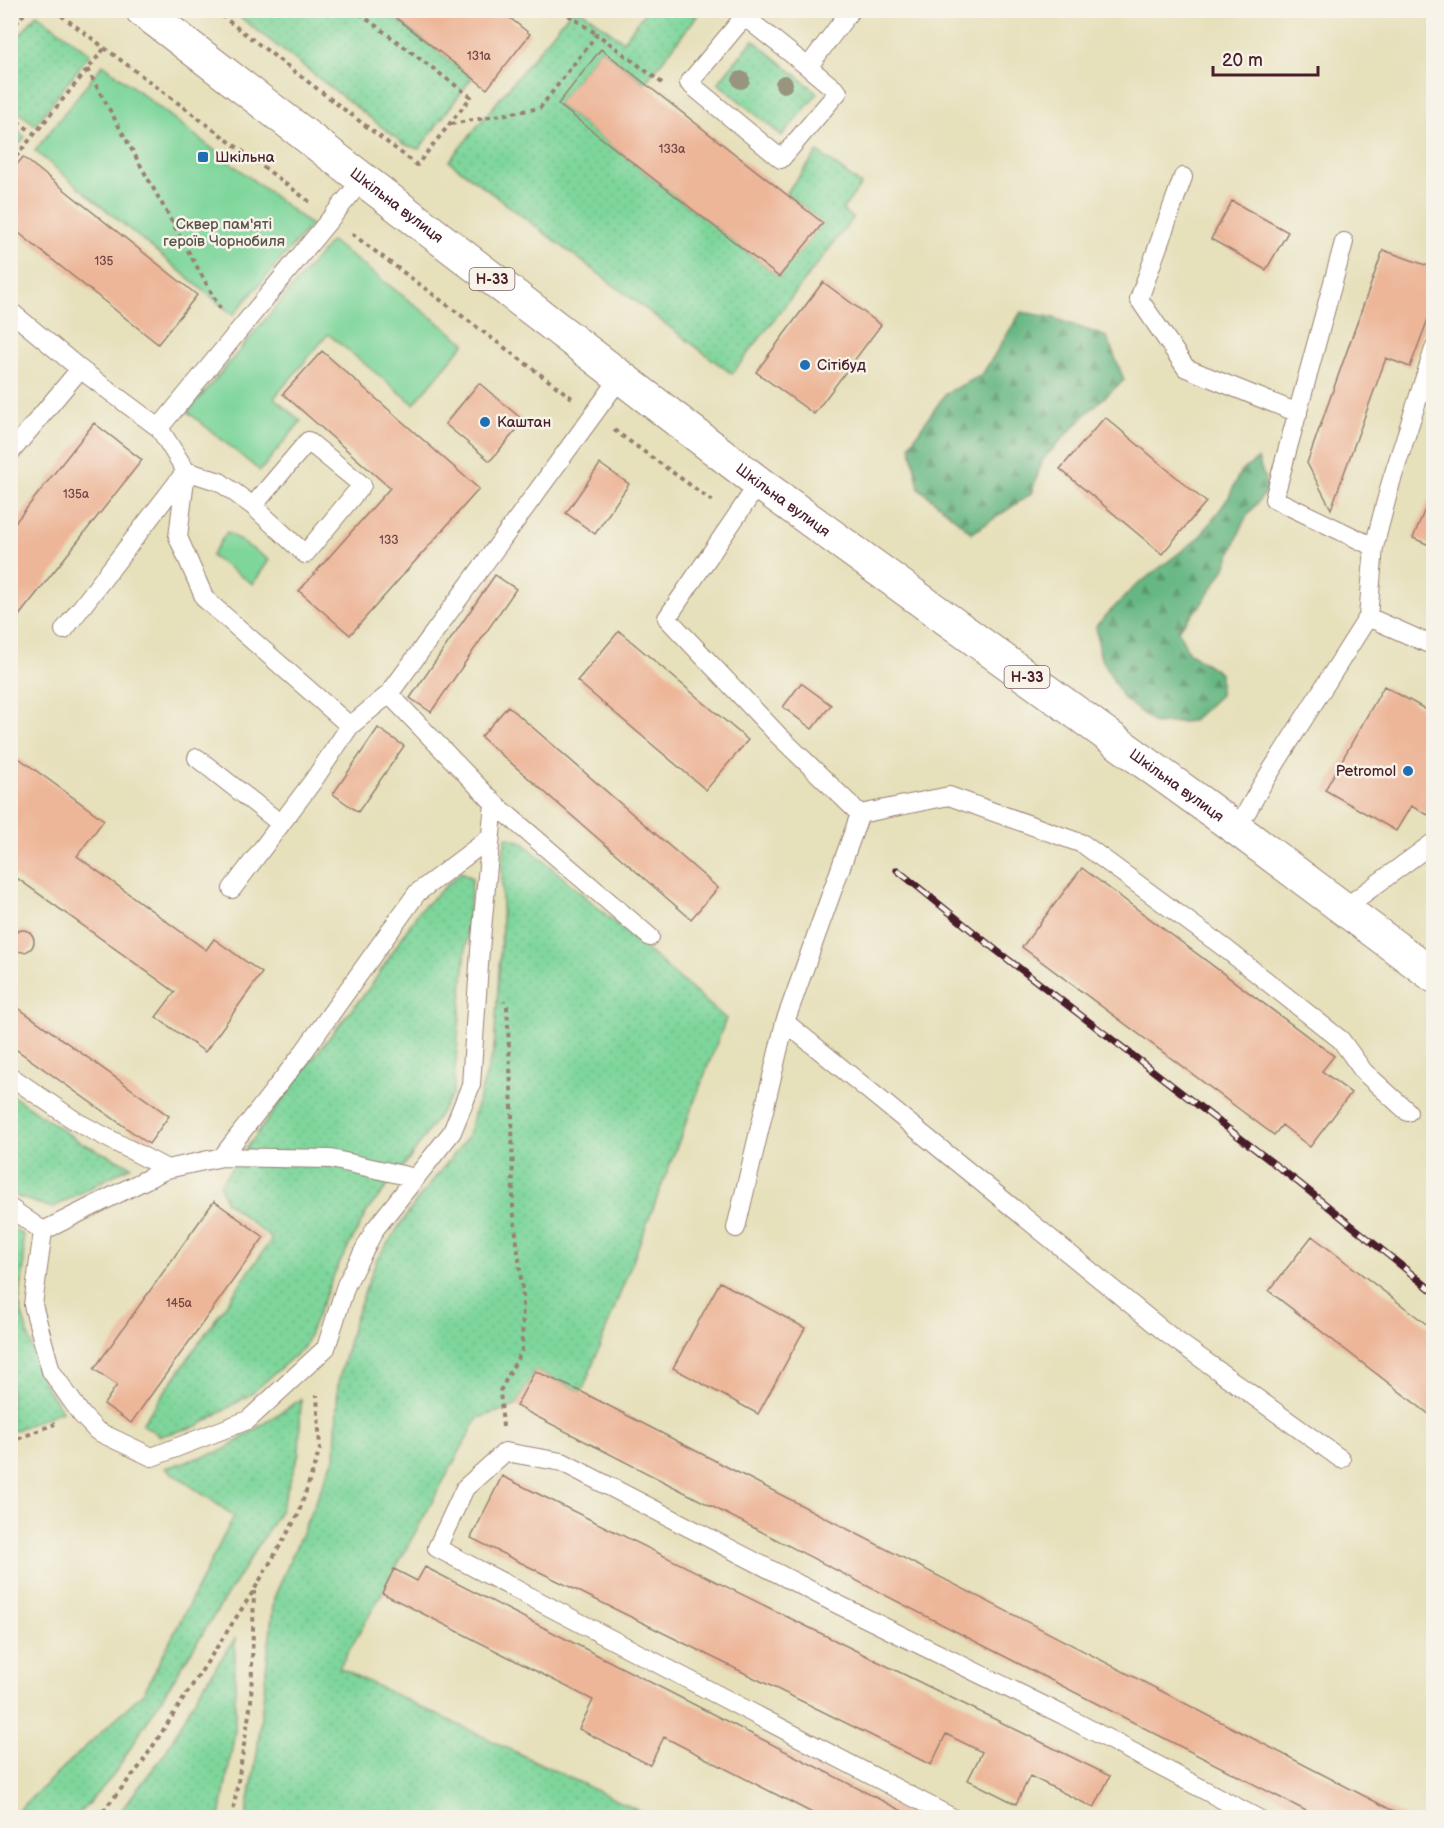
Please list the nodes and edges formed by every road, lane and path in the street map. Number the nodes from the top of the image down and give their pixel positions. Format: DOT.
graph roads {
  1 [pos="27,10"];
  2 [pos="54,10"];
  3 [pos="141,10"];
  4 [pos="214,10"];
  5 [pos="355,10"];
  6 [pos="561,10"];
  7 [pos="851,10"];
  8 [pos="740,14"];
  9 [pos="10,31"];
  10 [pos="597,34"];
  11 [pos="104,49"];
  12 [pos="808,67"];
  13 [pos="87,69"];
  14 [pos="689,83"];
  15 [pos="10,116"];
  16 [pos="450,124"];
  17 [pos="35,134"];
  18 [pos="10,164"];
  19 [pos="1183,177"];
  20 [pos="363,179"];
  21 [pos="331,218"];
  22 [pos="1344,242"];
  23 [pos="10,311"];
  24 [pos="235,335"];
  25 [pos="1432,361"];
  26 [pos="80,369"];
  27 [pos="620,378"];
  28 [pos="1298,413"];
  29 [pos="594,415"];
  30 [pos="159,428"];
  31 [pos="10,453"];
  32 [pos="186,471"];
  33 [pos="759,483"];
  34 [pos="253,506"];
  35 [pos="735,518"];
  36 [pos="1374,547"];
  37 [pos="1368,617"];
  38 [pos="64,630"];
  39 [pos="1434,646"];
  40 [pos="389,694"];
  41 [pos="350,726"];
  42 [pos="196,758"];
  43 [pos="494,803"];
  44 [pos="860,814"];
  45 [pos="281,824"];
  46 [pos="1237,829"];
  47 [pos="491,837"];
  48 [pos="1434,842"];
  49 [pos="232,889"];
  50 [pos="1343,909"];
  51 [pos="650,937"];
  52 [pos="1434,976"];
  53 [pos="502,997"];
  54 [pos="785,1022"];
  55 [pos="10,1076"];
  56 [pos="1408,1112"];
  57 [pos="222,1157"];
  58 [pos="166,1169"];
  59 [pos="416,1178"];
  60 [pos="10,1208"];
  61 [pos="736,1228"];
  62 [pos="43,1231"];
  63 [pos="326,1348"];
  64 [pos="81,1414"];
  65 [pos="10,1442"];
  66 [pos="505,1452"];
  67 [pos="1341,1460"];
  68 [pos="254,1590"];
  69 [pos="97,1818"];
  70 [pos="232,1818"];
  71 [pos="953,1818"];
  72 [pos="1257,1818"];
  1 -- 9 [label="path"];
  2 -- 11 [label="path"];
  3 -- 20 [label="main road, Шкільна вулиця / Н-33"];
  4 -- 16 [label="path"];
  5 -- 16 [label="path"];
  6 -- 10 [label="path"];
  7 -- 12 [label="lane"];
  8 -- 12 [label="lane"];
  8 -- 14 [label="lane"];
  10 -- 14 [label="path"];
  10 -- 16 [label="path"];
  11 -- 13 [label="path"];
  11 -- 21 [label="path"];
  12 -- 14 [label="lane"];
  13 -- 17 [label="path"];
  13 -- 24 [label="path"];
  15 -- 17 [label="path"];
  17 -- 18 [label="path"];
  19 -- 28 [label="lane"];
  20 -- 21 [label="lane"];
  20 -- 27 [label="main road, Шкільна вулиця / Н-33"];
  21 -- 24 [label="lane"];
  21 -- 29 [label="path"];
  22 -- 28 [label="lane"];
  23 -- 26 [label="lane"];
  24 -- 30 [label="lane"];
  25 -- 36 [label="lane"];
  26 -- 30 [label="lane"];
  26 -- 31 [label="lane"];
  27 -- 29 [label="lane"];
  27 -- 33 [label="main road, Шкільна вулиця / Н-33"];
  28 -- 36 [label="lane"];
  29 -- 35 [label="path"];
  29 -- 40 [label="lane"];
  30 -- 32 [label="lane"];
  32 -- 34 [label="lane"];
  32 -- 38 [label="lane"];
  32 -- 41 [label="lane"];
  33 -- 35 [label="lane"];
  33 -- 46 [label="main road, Шкільна вулиця / Н-33"];
  34 -- 34 [label="lane"];
  35 -- 44 [label="lane"];
  36 -- 37 [label="lane"];
  37 -- 39 [label="lane"];
  37 -- 46 [label="lane"];
  40 -- 41 [label="lane"];
  40 -- 43 [label="lane"];
  41 -- 45 [label="lane"];
  42 -- 45 [label="lane"];
  43 -- 47 [label="lane"];
  43 -- 51 [label="lane"];
  44 -- 54 [label="lane"];
  44 -- 56 [label="lane"];
  45 -- 49 [label="lane"];
  46 -- 50 [label="main road, Шкільна вулиця / Н-33"];
  47 -- 57 [label="lane"];
  47 -- 59 [label="lane"];
  48 -- 50 [label="lane"];
  50 -- 52 [label="main road, Шкільна вулиця / Н-33"];
  53 -- 66 [label="path"];
  54 -- 61 [label="lane"];
  54 -- 67 [label="lane"];
  55 -- 58 [label="lane"];
  57 -- 58 [label="lane"];
  57 -- 59 [label="lane"];
  58 -- 62 [label="lane"];
  59 -- 63 [label="lane"];
  60 -- 62 [label="lane"];
  62 -- 64 [label="lane"];
  63 -- 64 [label="lane"];
  63 -- 68 [label="path"];
  64 -- 65 [label="path"];
  66 -- 71 [label="lane"];
  66 -- 72 [label="lane"];
  68 -- 69 [label="path"];
  68 -- 70 [label="path"];
}
